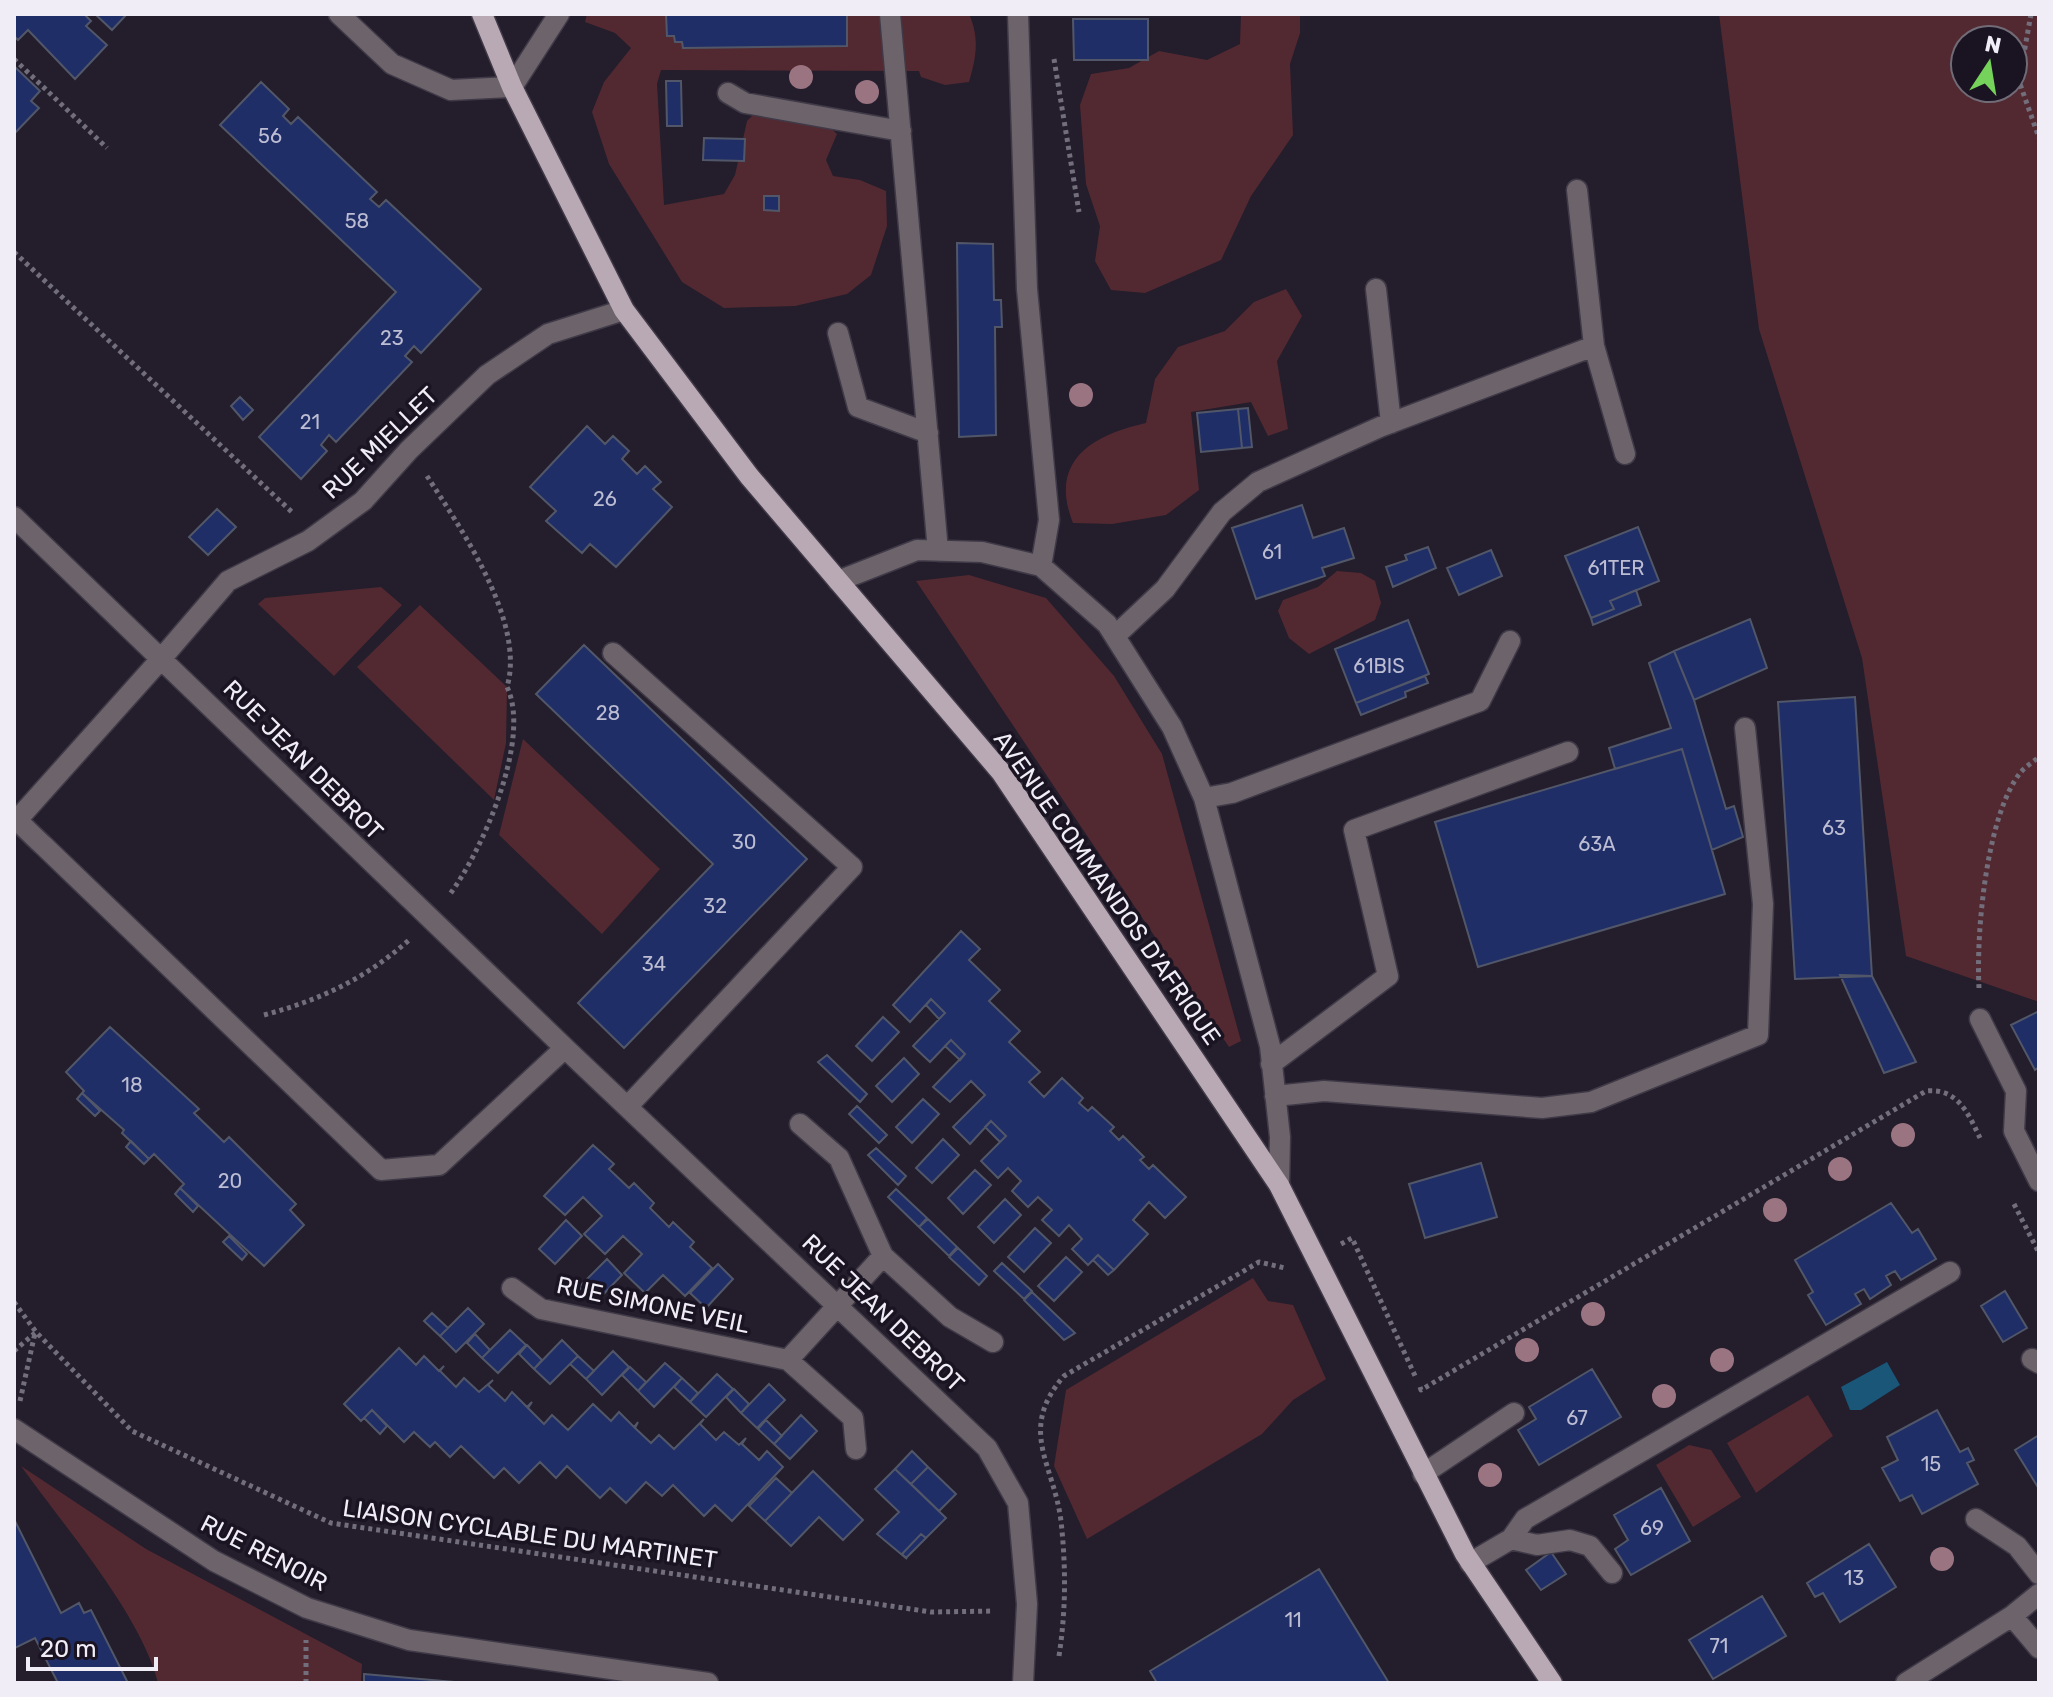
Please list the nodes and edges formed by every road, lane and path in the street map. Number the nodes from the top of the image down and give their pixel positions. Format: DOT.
graph roads {
  1 [pos="339,14"];
  2 [pos="482,14"];
  3 [pos="559,14"];
  4 [pos="890,14"];
  5 [pos="1018,14"];
  6 [pos="2031,14"];
  7 [pos="1054,55"];
  8 [pos="14,59"];
  9 [pos="512,87"];
  10 [pos="728,93"];
  11 [pos="901,131"];
  12 [pos="2039,138"];
  13 [pos="107,148"];
  14 [pos="1577,190"];
  15 [pos="1079,212"];
  16 [pos="14,252"];
  17 [pos="1376,289"];
  18 [pos="624,310"];
  19 [pos="838,333"];
  20 [pos="1594,346"];
  21 [pos="1391,423"];
  22 [pos="928,433"];
  23 [pos="409,450"];
  24 [pos="1625,454"];
  25 [pos="14,517"];
  26 [pos="308,541"];
  27 [pos="938,551"];
  28 [pos="1041,566"];
  29 [pos="838,581"];
  30 [pos="1115,636"];
  31 [pos="1510,641"];
  32 [pos="613,653"];
  33 [pos="161,659"];
  34 [pos="1745,728"];
  35 [pos="1568,752"];
  36 [pos="2039,757"];
  37 [pos="1204,798"];
  38 [pos="15,819"];
  39 [pos="430,922"];
  40 [pos="1980,1019"];
  41 [pos="223,1020"];
  42 [pos="565,1048"];
  43 [pos="1271,1064"];
  44 [pos="1275,1096"];
  45 [pos="628,1106"];
  46 [pos="800,1124"];
  47 [pos="1984,1145"];
  48 [pos="2039,1181"];
  49 [pos="1279,1185"];
  50 [pos="2011,1199"];
  51 [pos="2039,1253"];
  52 [pos="883,1256"];
  53 [pos="1313,1259"];
  54 [pos="1950,1272"];
  55 [pos="512,1288"];
  56 [pos="14,1302"];
  57 [pos="837,1305"];
  58 [pos="36,1332"];
  59 [pos="993,1342"];
  60 [pos="14,1351"];
  61 [pos="788,1360"];
  62 [pos="1514,1413"];
  63 [pos="16,1421"];
  64 [pos="856,1449"];
  65 [pos="1423,1474"];
  66 [pos="1976,1519"];
  67 [pos="1511,1539"];
  68 [pos="1470,1563"];
  69 [pos="1612,1573"];
  70 [pos="2039,1574"];
  71 [pos="2039,1594"];
  72 [pos="1027,1604"];
  73 [pos="1067,1607"];
  74 [pos="307,1608"];
  75 [pos="2012,1616"];
  76 [pos="2039,1648"];
  77 [pos="1058,1668"];
  78 [pos="306,1683"];
  79 [pos="708,1683"];
  80 [pos="1023,1683"];
  81 [pos="1552,1683"];
  82 [pos="1906,1683"];
  1 -- 9 [label="street"];
  2 -- 9 [label="main road, AVENUE COMMANDOS D'AFRIQUE"];
  3 -- 9 [label="street"];
  4 -- 11 [label="street"];
  5 -- 28 [label="street"];
  6 -- 12 [label="path"];
  7 -- 15 [label="path"];
  8 -- 13 [label="path"];
  9 -- 18 [label="main road, AVENUE COMMANDOS D'AFRIQUE"];
  10 -- 11 [label="street"];
  11 -- 22 [label="street"];
  14 -- 20 [label="street"];
  16 -- 26 [label="path"];
  17 -- 21 [label="street"];
  18 -- 23 [label="street, RUE MIELLET"];
  18 -- 29 [label="main road, AVENUE COMMANDOS D'AFRIQUE"];
  19 -- 22 [label="street"];
  20 -- 21 [label="street"];
  20 -- 24 [label="street"];
  21 -- 30 [label="street"];
  22 -- 27 [label="street"];
  23 -- 26 [label="street, RUE MIELLET"];
  23 -- 39 [label="path"];
  25 -- 33 [label="street"];
  26 -- 33 [label="street, RUE MIELLET"];
  27 -- 28 [label="street"];
  27 -- 29 [label="street"];
  28 -- 30 [label="street"];
  29 -- 49 [label="main road, AVENUE COMMANDOS D'AFRIQUE"];
  30 -- 37 [label="street"];
  31 -- 37 [label="street"];
  32 -- 45 [label="street"];
  33 -- 38 [label="street"];
  33 -- 39 [label="street, RUE JEAN DEBROT"];
  34 -- 44 [label="street"];
  35 -- 43 [label="street"];
  36 -- 40 [label="path"];
  37 -- 43 [label="street"];
  38 -- 41 [label="street"];
  39 -- 41 [label="path"];
  39 -- 42 [label="street, RUE JEAN DEBROT"];
  40 -- 48 [label="street"];
  41 -- 42 [label="street"];
  42 -- 45 [label="street, RUE JEAN DEBROT"];
  43 -- 44 [label="street"];
  44 -- 49 [label="street"];
  45 -- 57 [label="street, RUE JEAN DEBROT"];
  46 -- 52 [label="street"];
  47 -- 53 [label="path"];
  49 -- 53 [label="main road, AVENUE COMMANDOS D'AFRIQUE"];
  50 -- 51 [label="path"];
  52 -- 57 [label="street"];
  52 -- 59 [label="street"];
  53 -- 65 [label="main road, AVENUE COMMANDOS D'AFRIQUE"];
  53 -- 73 [label="path"];
  54 -- 67 [label="street"];
  55 -- 61 [label="street, RUE SIMONE VEIL"];
  56 -- 58 [label="path, LIAISON CYCLABLE DU MARTINET"];
  57 -- 61 [label="street"];
  57 -- 72 [label="street, RUE JEAN DEBROT"];
  58 -- 60 [label="path"];
  58 -- 63 [label="path"];
  58 -- 72 [label="path, LIAISON CYCLABLE DU MARTINET"];
  61 -- 64 [label="street"];
  62 -- 65 [label="street"];
  63 -- 74 [label="street, RUE RENOIR"];
  65 -- 68 [label="main road, AVENUE COMMANDOS D'AFRIQUE"];
  66 -- 70 [label="street"];
  67 -- 68 [label="street"];
  67 -- 69 [label="street"];
  68 -- 81 [label="main road, AVENUE COMMANDOS D'AFRIQUE"];
  71 -- 75 [label="street"];
  72 -- 73 [label="path, LIAISON CYCLABLE DU MARTINET"];
  72 -- 80 [label="street, RUE JEAN DEBROT"];
  73 -- 77 [label="path"];
  74 -- 78 [label="path"];
  74 -- 79 [label="street, RUE RENOIR"];
  75 -- 76 [label="street"];
  75 -- 82 [label="street"];
}
